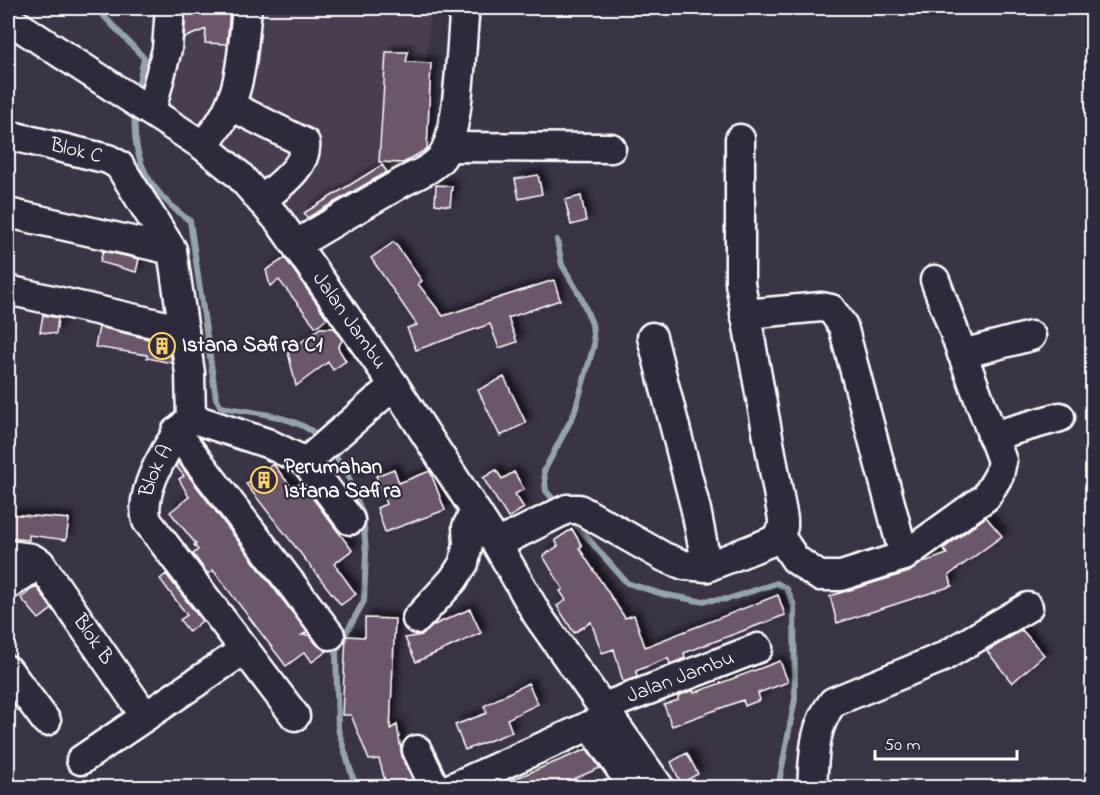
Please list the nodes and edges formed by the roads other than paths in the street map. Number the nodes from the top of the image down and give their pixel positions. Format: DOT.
graph roads {
  1 [pos="170,8"];
  2 [pos="247,8"];
  3 [pos="462,8"];
  4 [pos="8,19"];
  5 [pos="141,104"];
  6 [pos="231,106"];
  7 [pos="8,135"];
  8 [pos="740,139"];
  9 [pos="202,145"];
  10 [pos="447,147"];
  11 [pos="611,148"];
  12 [pos="261,201"];
  13 [pos="8,213"];
  14 [pos="297,244"];
  15 [pos="172,250"];
  16 [pos="935,280"];
  17 [pos="8,290"];
  18 [pos="745,314"];
  19 [pos="184,330"];
  20 [pos="1031,336"];
  21 [pos="652,337"];
  22 [pos="962,354"];
  23 [pos="394,385"];
  24 [pos="1060,417"];
  25 [pos="184,425"];
  26 [pos="992,436"];
  27 [pos="320,450"];
  28 [pos="475,511"];
  29 [pos="350,520"];
  30 [pos="779,536"];
  31 [pos="497,544"];
  32 [pos="8,555"];
  33 [pos="904,556"];
  34 [pos="40,563"];
  35 [pos="707,567"];
  36 [pos="8,585"];
  37 [pos="1028,607"];
  38 [pos="417,619"];
  39 [pos="330,635"];
  40 [pos="758,648"];
  41 [pos="244,650"];
  42 [pos="8,670"];
  43 [pos="145,716"];
  44 [pos="294,716"];
  45 [pos="602,716"];
  46 [pos="46,721"];
  47 [pos="417,750"];
  48 [pos="81,760"];
  49 [pos="435,788"];
  50 [pos="451,788"];
  51 [pos="634,788"];
  52 [pos="660,788"];
  53 [pos="812,788"];
  1 -- 5 [label="street"];
  2 -- 6 [label="street"];
  3 -- 10 [label="street"];
  4 -- 5 [label="street, Jalan Jambu"];
  5 -- 9 [label="street, Jalan Jambu"];
  6 -- 9 [label="street"];
  6 -- 12 [label="street"];
  7 -- 15 [label="street, Blok C"];
  8 -- 18 [label="street"];
  9 -- 12 [label="street, Jalan Jambu"];
  10 -- 11 [label="street"];
  10 -- 14 [label="street"];
  12 -- 14 [label="street, Jalan Jambu"];
  13 -- 15 [label="street"];
  14 -- 23 [label="street, Jalan Jambu"];
  15 -- 19 [label="street, Blok C"];
  16 -- 22 [label="street"];
  17 -- 19 [label="street"];
  18 -- 30 [label="street"];
  18 -- 33 [label="street"];
  19 -- 25 [label="street, Blok C"];
  20 -- 22 [label="street"];
  21 -- 35 [label="street"];
  22 -- 26 [label="street"];
  23 -- 27 [label="street"];
  23 -- 28 [label="street, Jalan Jambu"];
  24 -- 26 [label="street"];
  25 -- 27 [label="street"];
  25 -- 39 [label="street, Blok A"];
  25 -- 41 [label="street, Blok A"];
  26 -- 33 [label="street"];
  27 -- 29 [label="street"];
  28 -- 31 [label="street, Jalan Jambu"];
  28 -- 38 [label="street"];
  30 -- 33 [label="street"];
  30 -- 35 [label="street"];
  31 -- 35 [label="street"];
  31 -- 45 [label="street, Jalan Jambu"];
  32 -- 34 [label="street"];
  34 -- 36 [label="street"];
  34 -- 43 [label="street, Blok B"];
  37 -- 53 [label="street"];
  40 -- 45 [label="street, Jalan Jambu"];
  41 -- 43 [label="street"];
  41 -- 44 [label="street, Blok A"];
  42 -- 46 [label="street"];
  43 -- 48 [label="street"];
  45 -- 50 [label="street"];
  45 -- 51 [label="street"];
  45 -- 52 [label="street, Jalan Jambu"];
  47 -- 49 [label="street"];
}
